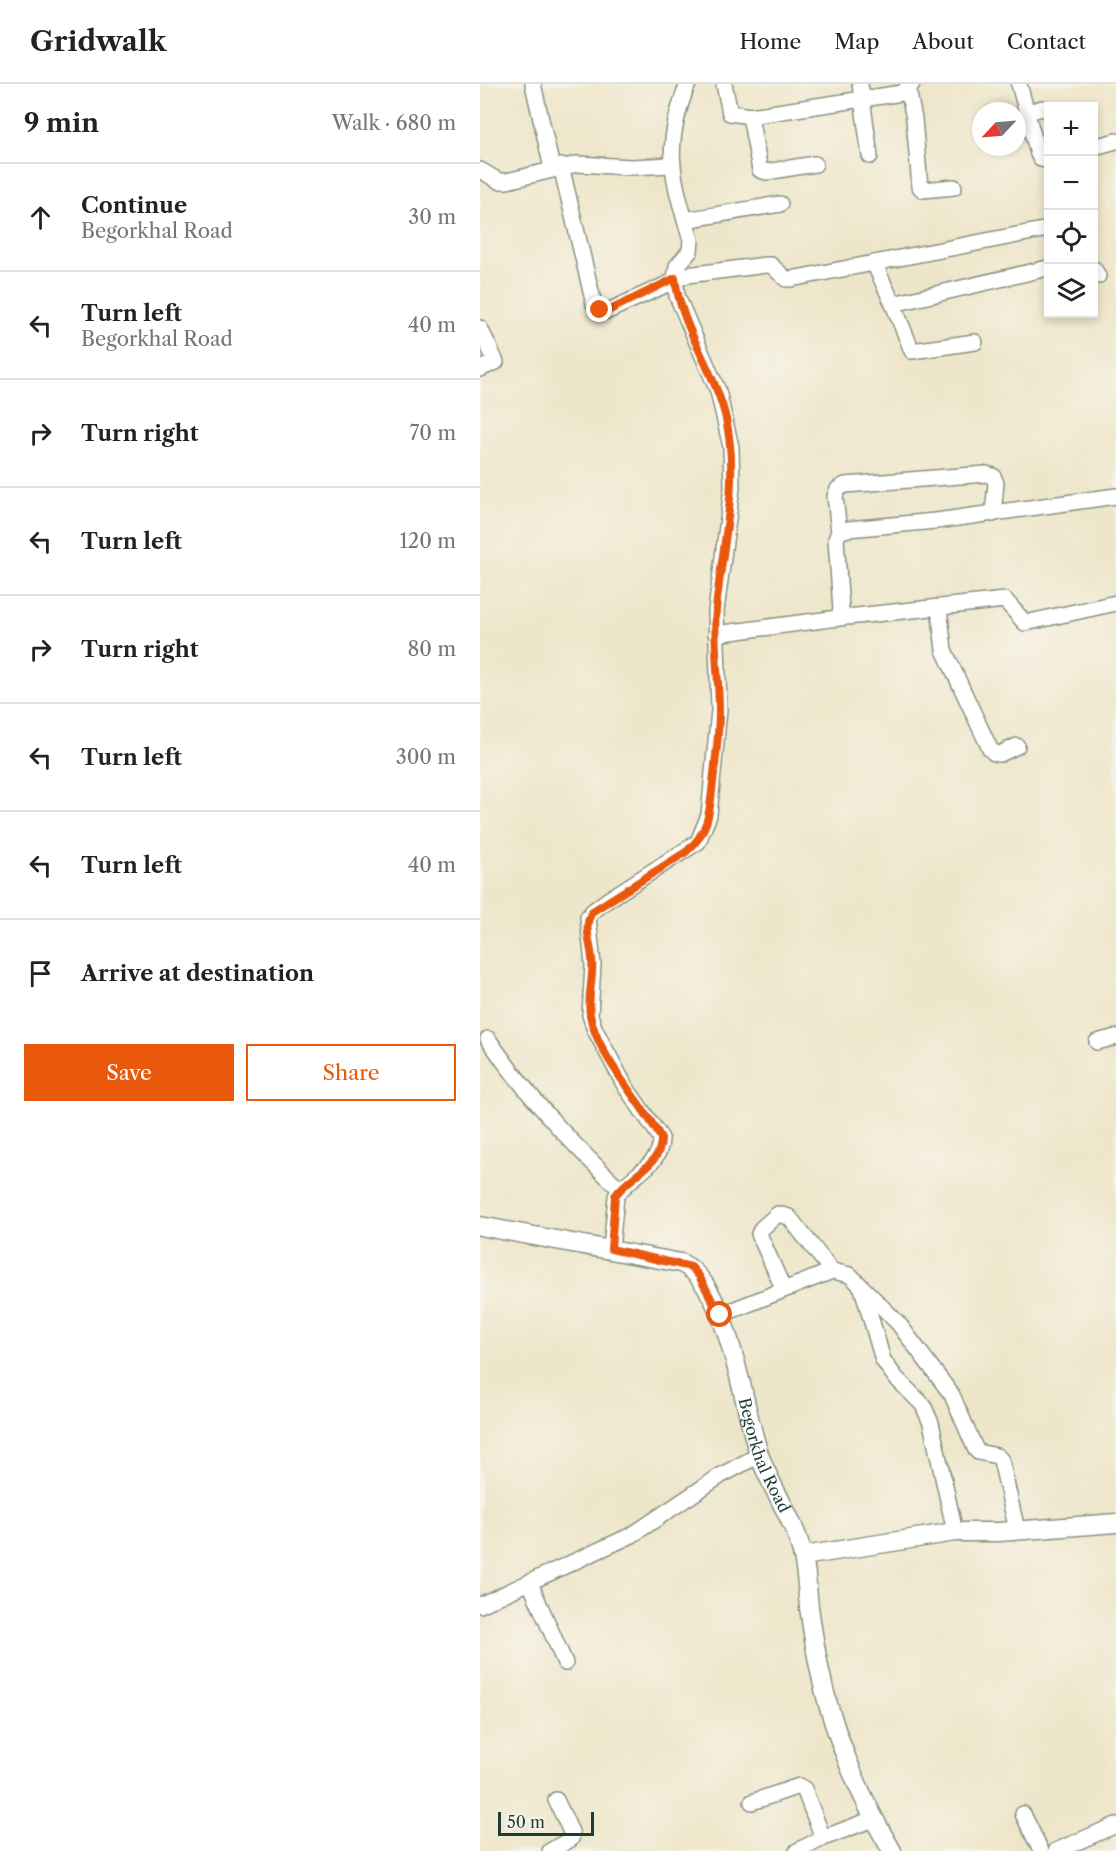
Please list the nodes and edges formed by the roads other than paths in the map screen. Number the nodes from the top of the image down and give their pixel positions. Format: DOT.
graph roads {
  1 [pos="533,84"];
  2 [pos="688,84"];
  3 [pos="724,84"];
  4 [pos="860,84"];
  5 [pos="1018,84"];
  6 [pos="910,87"];
  7 [pos="863,100"];
  8 [pos="1044,109"];
  9 [pos="1027,112"];
  10 [pos="750,116"];
  11 [pos="1116,141"];
  12 [pos="1098,146"];
  13 [pos="870,156"];
  14 [pos="1044,159"];
  15 [pos="815,164"];
  16 [pos="671,165"];
  17 [pos="556,167"];
  18 [pos="480,170"];
  19 [pos="954,187"];
  20 [pos="780,204"];
  21 [pos="685,220"];
  22 [pos="1044,230"];
  23 [pos="874,263"];
  24 [pos="1044,269"];
  25 [pos="675,278"];
  26 [pos="893,304"];
  27 [pos="480,328"];
  28 [pos="975,342"];
  29 [pos="480,369"];
  30 [pos="1116,496"];
  31 [pos="993,514"];
  32 [pos="840,532"];
  33 [pos="1116,603"];
  34 [pos="939,608"];
  35 [pos="838,618"];
  36 [pos="716,634"];
  37 [pos="1017,746"];
  38 [pos="1116,1037"];
  39 [pos="488,1039"];
  40 [pos="1097,1042"];
  41 [pos="620,1189"];
  42 [pos="480,1226"];
  43 [pos="611,1249"];
  44 [pos="832,1271"];
  45 [pos="861,1286"];
  46 [pos="783,1288"];
  47 [pos="720,1315"];
  48 [pos="759,1455"];
  49 [pos="1116,1523"];
  50 [pos="1017,1530"];
  51 [pos="955,1532"];
  52 [pos="803,1556"];
  53 [pos="530,1583"];
  54 [pos="480,1605"];
  55 [pos="565,1663"];
  56 [pos="556,1800"];
  57 [pos="752,1802"];
  58 [pos="1023,1814"];
  59 [pos="873,1818"];
  60 [pos="1116,1825"];
  61 [pos="823,1838"];
  62 [pos="550,1851"];
  63 [pos="797,1851"];
  64 [pos="892,1851"];
  65 [pos="1041,1851"];
  66 [pos="1056,1851"];
  1 -- 17 [label="street"];
  2 -- 16 [label="street"];
  3 -- 10 [label="street"];
  4 -- 7 [label="street"];
  5 -- 9 [label="street"];
  6 -- 7 [label="street"];
  6 -- 19 [label="street"];
  7 -- 10 [label="street"];
  7 -- 13 [label="street"];
  8 -- 9 [label="street"];
  9 -- 14 [label="street"];
  10 -- 15 [label="street"];
  11 -- 12 [label="street"];
  16 -- 17 [label="street"];
  16 -- 21 [label="street"];
  17 -- 18 [label="street"];
  17 -- 25 [label="street"];
  20 -- 21 [label="street"];
  21 -- 25 [label="street"];
  22 -- 23 [label="street"];
  23 -- 25 [label="street"];
  23 -- 26 [label="street"];
  24 -- 26 [label="street"];
  25 -- 36 [label="street"];
  26 -- 28 [label="street"];
  27 -- 29 [label="street"];
  30 -- 31 [label="street"];
  31 -- 32 [label="street"];
  31 -- 32 [label="street"];
  32 -- 35 [label="street"];
  33 -- 34 [label="street"];
  34 -- 35 [label="street"];
  34 -- 37 [label="street"];
  35 -- 36 [label="street"];
  36 -- 41 [label="street"];
  38 -- 40 [label="street"];
  39 -- 41 [label="street"];
  41 -- 43 [label="street"];
  42 -- 43 [label="street, Begorkhal Road"];
  43 -- 47 [label="street, Begorkhal Road"];
  44 -- 45 [label="street"];
  44 -- 46 [label="street"];
  44 -- 46 [label="street"];
  45 -- 50 [label="street"];
  45 -- 51 [label="street"];
  46 -- 47 [label="street"];
  47 -- 48 [label="street, Begorkhal Road"];
  48 -- 52 [label="street, Begorkhal Road"];
  48 -- 53 [label="street"];
  49 -- 50 [label="street"];
  50 -- 51 [label="street"];
  51 -- 52 [label="street"];
  52 -- 59 [label="street, Begorkhal Road"];
  53 -- 54 [label="street"];
  53 -- 55 [label="street"];
  56 -- 62 [label="street"];
  57 -- 61 [label="street"];
  58 -- 65 [label="street"];
  59 -- 61 [label="street"];
  59 -- 64 [label="street, Begorkhal Road"];
  60 -- 66 [label="street"];
  61 -- 63 [label="street"];
}
